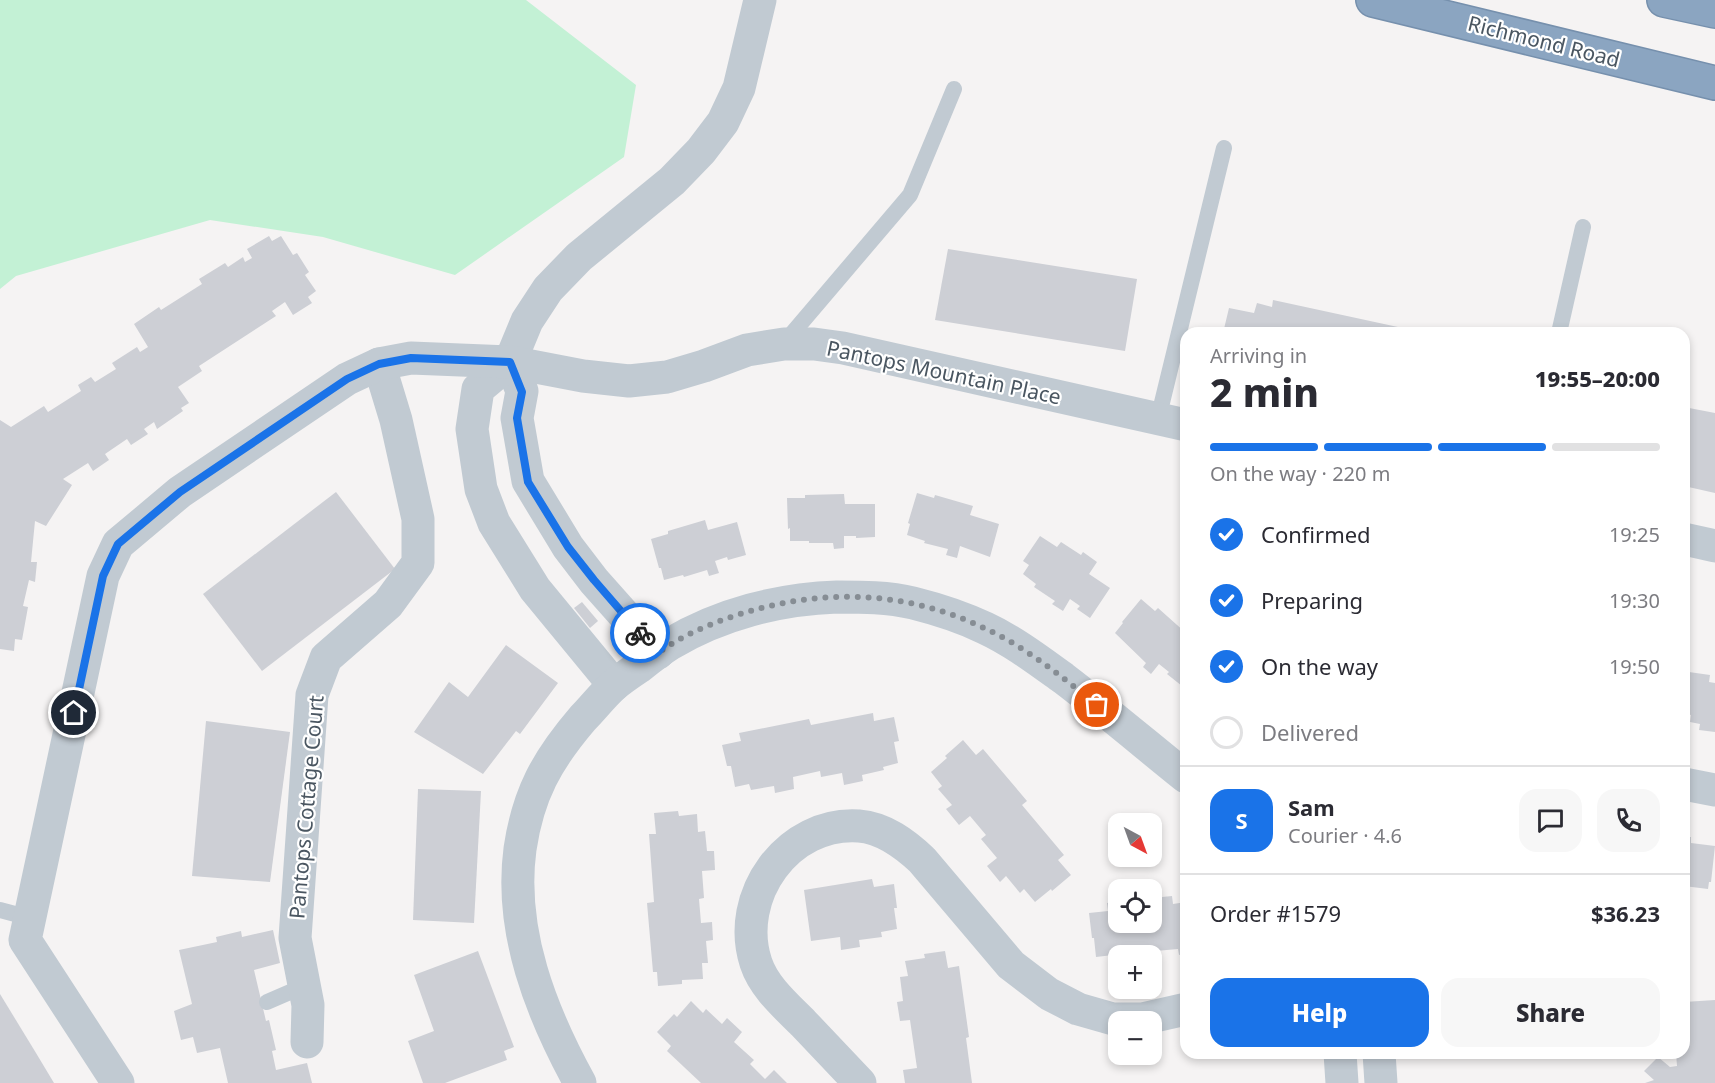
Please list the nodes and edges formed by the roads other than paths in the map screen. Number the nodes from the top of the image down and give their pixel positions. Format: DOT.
graph roads {
  1 [pos="760,0"];
  2 [pos="1373,0"];
  3 [pos="1664,0"];
  4 [pos="1715,11"];
  5 [pos="1715,83"];
  6 [pos="954,90"];
  7 [pos="1224,148"];
  8 [pos="1583,227"];
  9 [pos="1190,327"];
  10 [pos="1559,327"];
  11 [pos="784,344"];
  12 [pos="510,362"];
  13 [pos="379,364"];
  14 [pos="1180,380"];
  15 [pos="1172,422"];
  16 [pos="1690,540"];
  17 [pos="1715,546"];
  18 [pos="658,653"];
  19 [pos="614,685"];
  20 [pos="1180,772"];
  21 [pos="1690,785"];
  22 [pos="1715,790"];
  23 [pos="15,914"];
  24 [pos="304,986"];
  25 [pos="267,1002"];
  26 [pos="1180,1010"];
  27 [pos="307,1042"];
  28 [pos="1340,1059"];
  29 [pos="1379,1059"];
  30 [pos="118,1083"];
  31 [pos="580,1083"];
  32 [pos="860,1083"];
  33 [pos="1342,1083"];
  34 [pos="1381,1083"];
  1 -- 12 [label="street"];
  2 -- 5 [label="highway, Richmond Road"];
  3 -- 4 [label="highway"];
  6 -- 11 [label="lane"];
  7 -- 9 [label="lane"];
  8 -- 10 [label="lane"];
  11 -- 12 [label="street, Pantops Mountain Place"];
  11 -- 15 [label="street, Pantops Mountain Place"];
  12 -- 13 [label="street, Pantops Mountain Place"];
  12 -- 18 [label="street"];
  12 -- 19 [label="street"];
  13 -- 23 [label="street, Pantops Mountain Place"];
  13 -- 24 [label="street, Pantops Cottage Court"];
  14 -- 15 [label="lane"];
  16 -- 17 [label="street"];
  18 -- 19 [label="street"];
  18 -- 20 [label="street"];
  19 -- 31 [label="street"];
  21 -- 22 [label="street"];
  23 -- 30 [label="street, Pantops Mountain Place"];
  24 -- 25 [label="lane"];
  24 -- 27 [label="street, Pantops Cottage Court"];
  26 -- 32 [label="street"];
  28 -- 33 [label="street"];
  29 -- 34 [label="street"];
}
